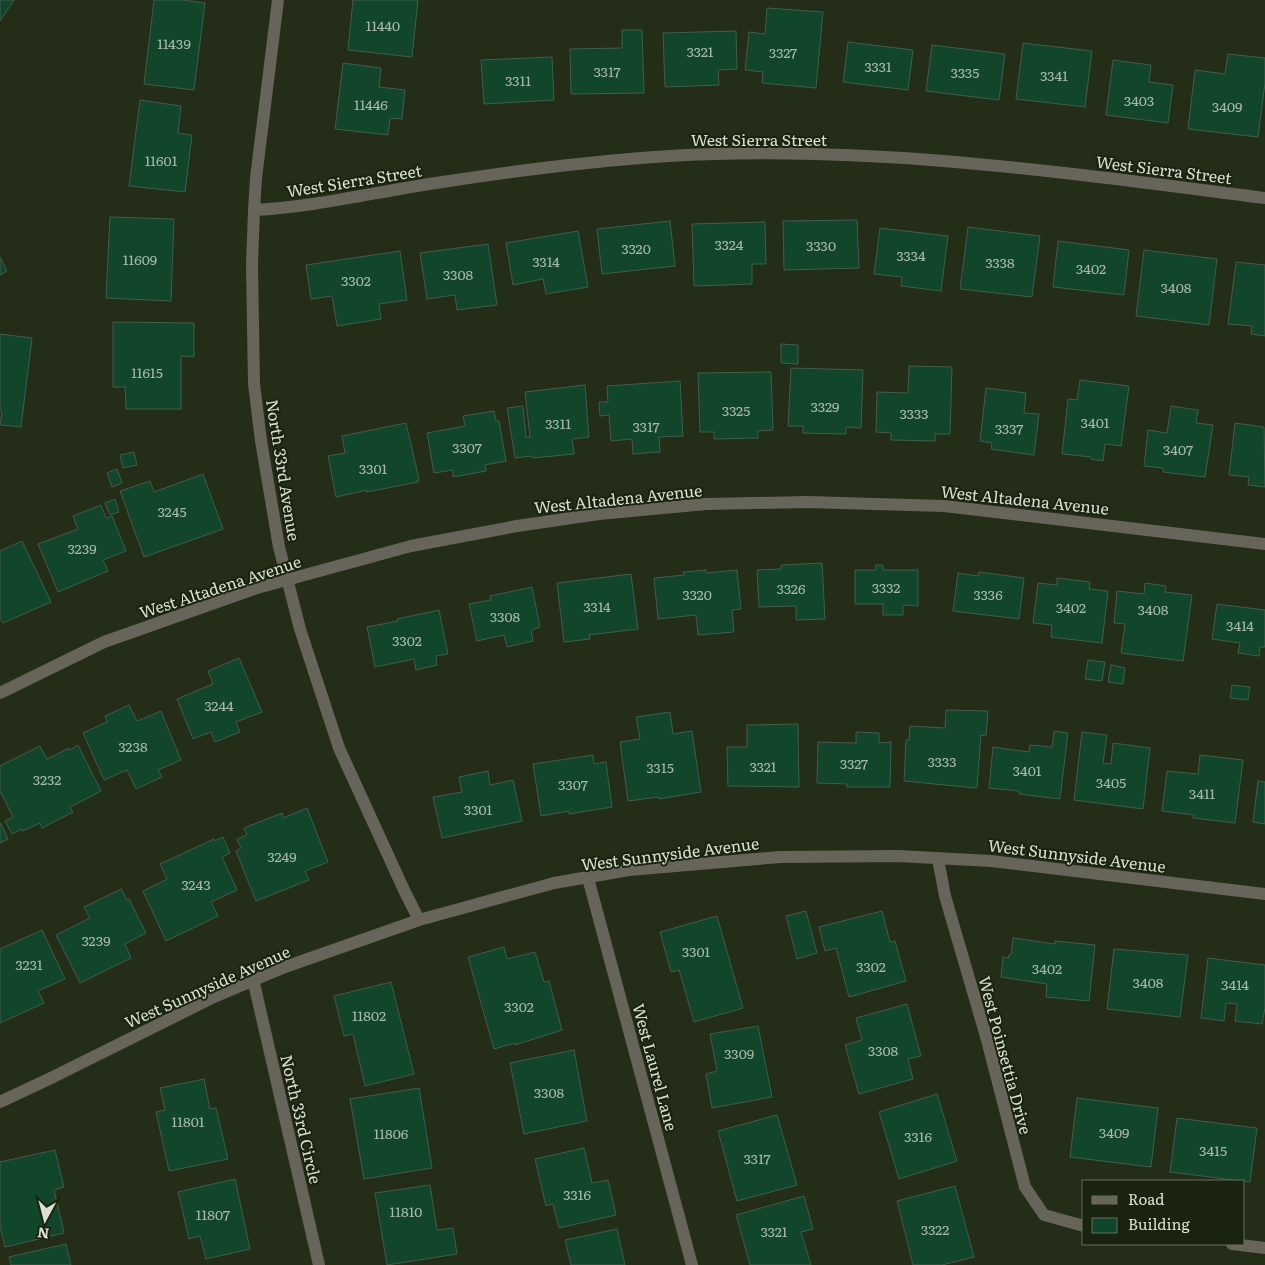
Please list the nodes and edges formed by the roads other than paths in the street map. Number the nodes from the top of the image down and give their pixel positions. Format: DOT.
graph roads {
  1 [pos="278,0"];
  2 [pos="1265,198"];
  3 [pos="254,210"];
  4 [pos="1265,544"];
  5 [pos="287,579"];
  6 [pos="0,693"];
  7 [pos="938,859"];
  8 [pos="588,878"];
  9 [pos="1265,894"];
  10 [pos="419,920"];
  11 [pos="253,979"];
  12 [pos="0,1102"];
  13 [pos="1082,1225"];
  14 [pos="1240,1245"];
  15 [pos="1265,1248"];
  16 [pos="319,1265"];
  17 [pos="692,1265"];
  1 -- 3 [label="street, North 33rd Avenue"];
  2 -- 3 [label="street, West Sierra Street"];
  3 -- 5 [label="street, North 33rd Avenue"];
  4 -- 5 [label="street, West Altadena Avenue"];
  5 -- 6 [label="street, West Altadena Avenue"];
  5 -- 10 [label="street, North 33rd Avenue"];
  7 -- 8 [label="street, West Sunnyside Avenue"];
  7 -- 9 [label="street, West Sunnyside Avenue"];
  7 -- 13 [label="street, West Poinsettia Drive"];
  8 -- 10 [label="street, West Sunnyside Avenue"];
  8 -- 17 [label="street, West Laurel Lane"];
  10 -- 11 [label="street, West Sunnyside Avenue"];
  11 -- 12 [label="street, West Sunnyside Avenue"];
  11 -- 16 [label="street, North 33rd Circle"];
  14 -- 15 [label="street"];
}
